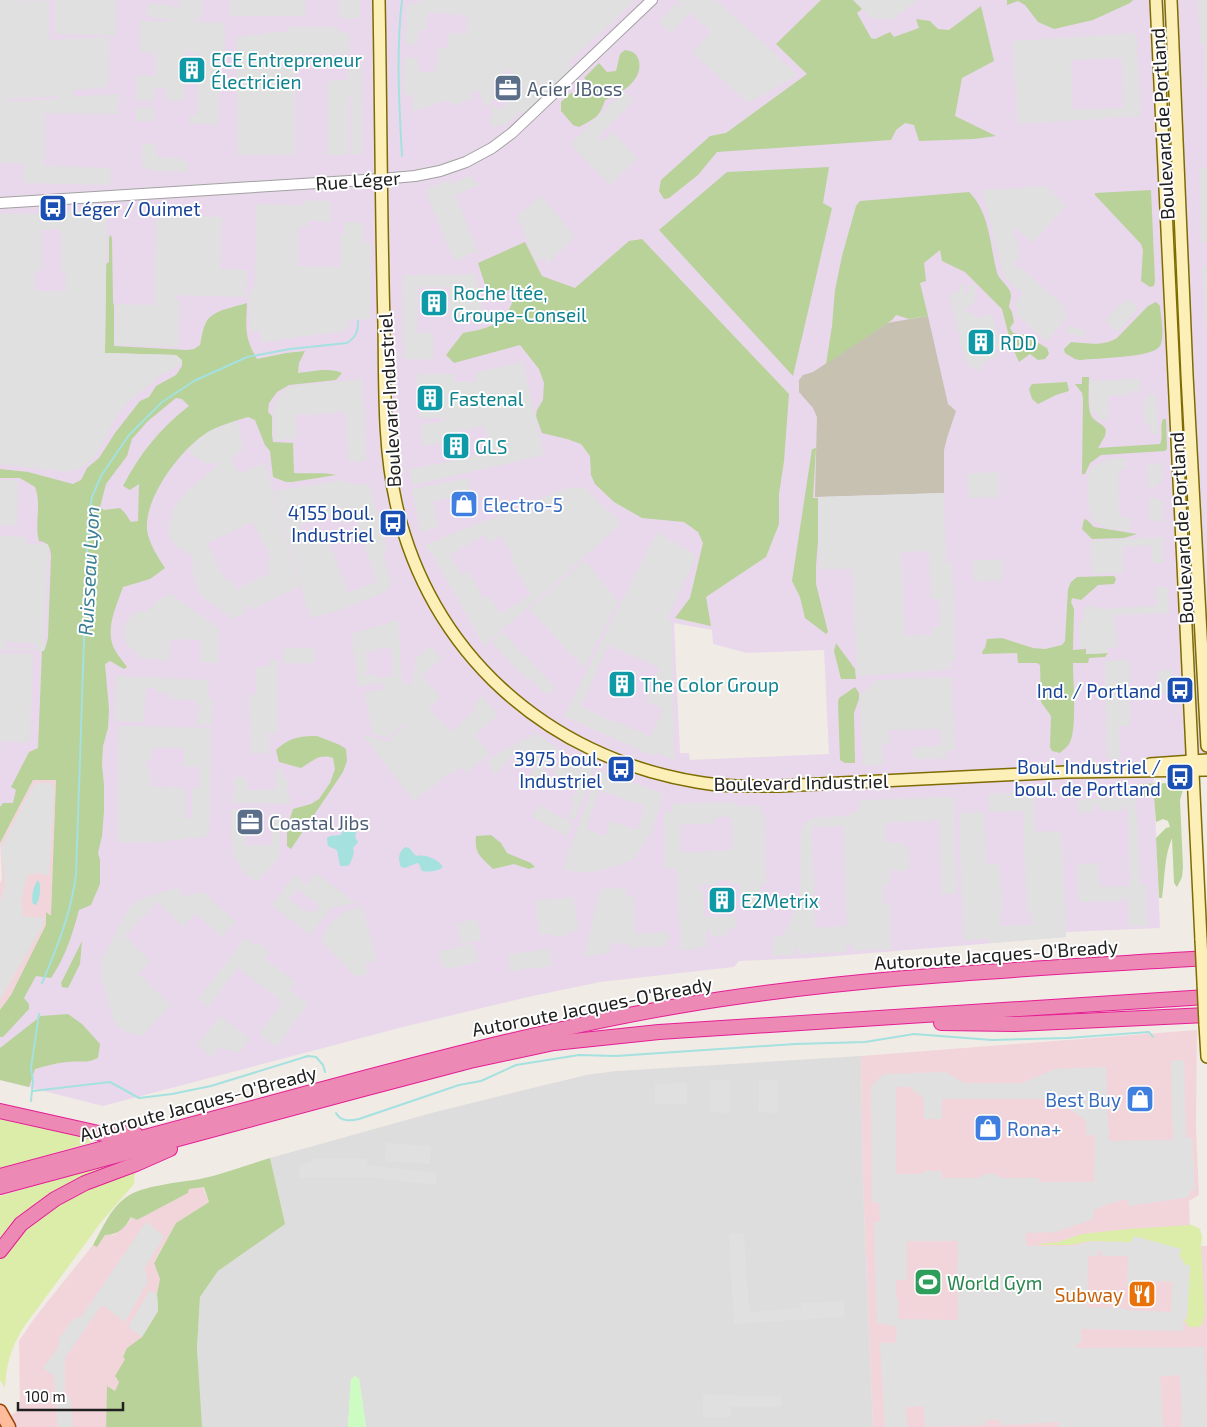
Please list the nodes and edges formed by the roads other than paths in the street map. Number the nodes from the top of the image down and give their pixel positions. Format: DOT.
graph roads {
  1 [pos="379,0"];
  2 [pos="652,0"];
  3 [pos="1156,0"];
  4 [pos="1171,0"];
  5 [pos="381,179"];
  6 [pos="0,203"];
  7 [pos="1207,746"];
  8 [pos="1207,760"];
  9 [pos="1193,765"];
  10 [pos="1207,770"];
  11 [pos="1204,946"];
  12 [pos="1207,958"];
  13 [pos="1112,964"];
  14 [pos="1207,997"];
  15 [pos="1206,1019"];
  16 [pos="833,1021"];
  17 [pos="1207,1057"];
  18 [pos="0,1111"];
  19 [pos="181,1128"];
  20 [pos="205,1132"];
  21 [pos="0,1176"];
  22 [pos="0,1187"];
  23 [pos="0,1251"];
  24 [pos="0,1411"];
  25 [pos="9,1427"];
  1 -- 5 [label="main road, Boulevard Industriel"];
  2 -- 5 [label="street, Rue Léger"];
  3 -- 9 [label="main road, Boulevard de Portland"];
  4 -- 7 [label="main road, Boulevard de Portland"];
  5 -- 6 [label="street, Rue Léger"];
  5 -- 9 [label="main road, Boulevard Industriel"];
  8 -- 9 [label="main road, Boulevard Industriel"];
  9 -- 10 [label="main road, Boulevard Industriel"];
  9 -- 11 [label="main road, Boulevard de Portland"];
  11 -- 13 [label="highway"];
  11 -- 15 [label="main road, Boulevard de Portland, bridge"];
  12 -- 13 [label="highway, Autoroute Jacques-O'Bready"];
  13 -- 19 [label="highway, Autoroute Jacques-O'Bready"];
  14 -- 16 [label="highway, Autoroute Jacques-O'Bready"];
  15 -- 16 [label="highway"];
  15 -- 17 [label="main road, Boulevard de Portland"];
  16 -- 20 [label="highway, Autoroute Jacques-O'Bready"];
  18 -- 19 [label="highway"];
  19 -- 21 [label="highway, Autoroute Jacques-O'Bready"];
  20 -- 22 [label="highway, Autoroute Jacques-O'Bready"];
  20 -- 23 [label="highway"];
  24 -- 25 [label="main road"];
}
